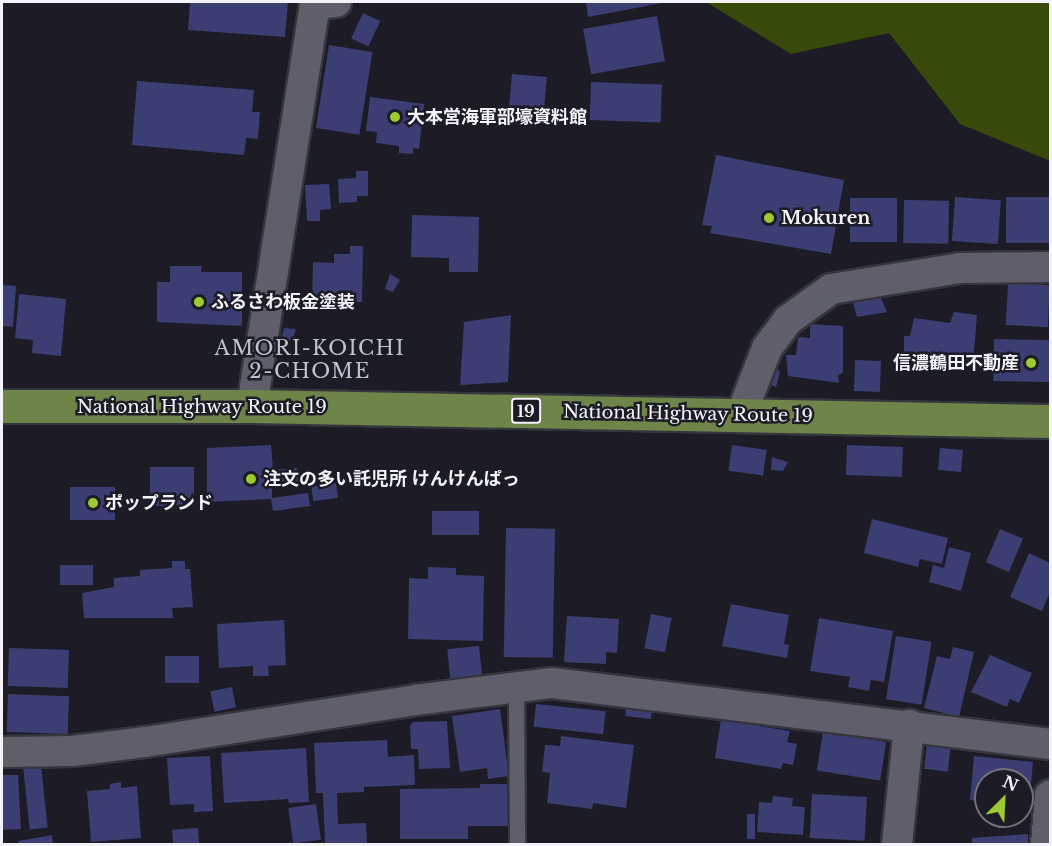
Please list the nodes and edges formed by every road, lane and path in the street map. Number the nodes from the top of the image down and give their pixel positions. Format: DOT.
graph roads {
  1 [pos="336,2"];
  2 [pos="1050,267"];
  3 [pos="2,406"];
  4 [pos="252,406"];
  5 [pos="741,415"];
  6 [pos="1050,421"];
  7 [pos="516,688"];
  8 [pos="909,725"];
  9 [pos="1050,744"];
  10 [pos="2,752"];
  11 [pos="1050,795"];
  12 [pos="517,844"];
  13 [pos="897,844"];
  14 [pos="1046,844"];
  1 -- 4 [label="street"];
  2 -- 5 [label="street"];
  3 -- 4 [label="highway, National Highway Route 19 / 19"];
  4 -- 5 [label="highway, National Highway Route 19 / 19"];
  5 -- 6 [label="highway, National Highway Route 19 / 19"];
  7 -- 8 [label="street"];
  7 -- 10 [label="street"];
  7 -- 12 [label="lane"];
  8 -- 9 [label="street"];
  8 -- 13 [label="street"];
  11 -- 14 [label="street"];
}
